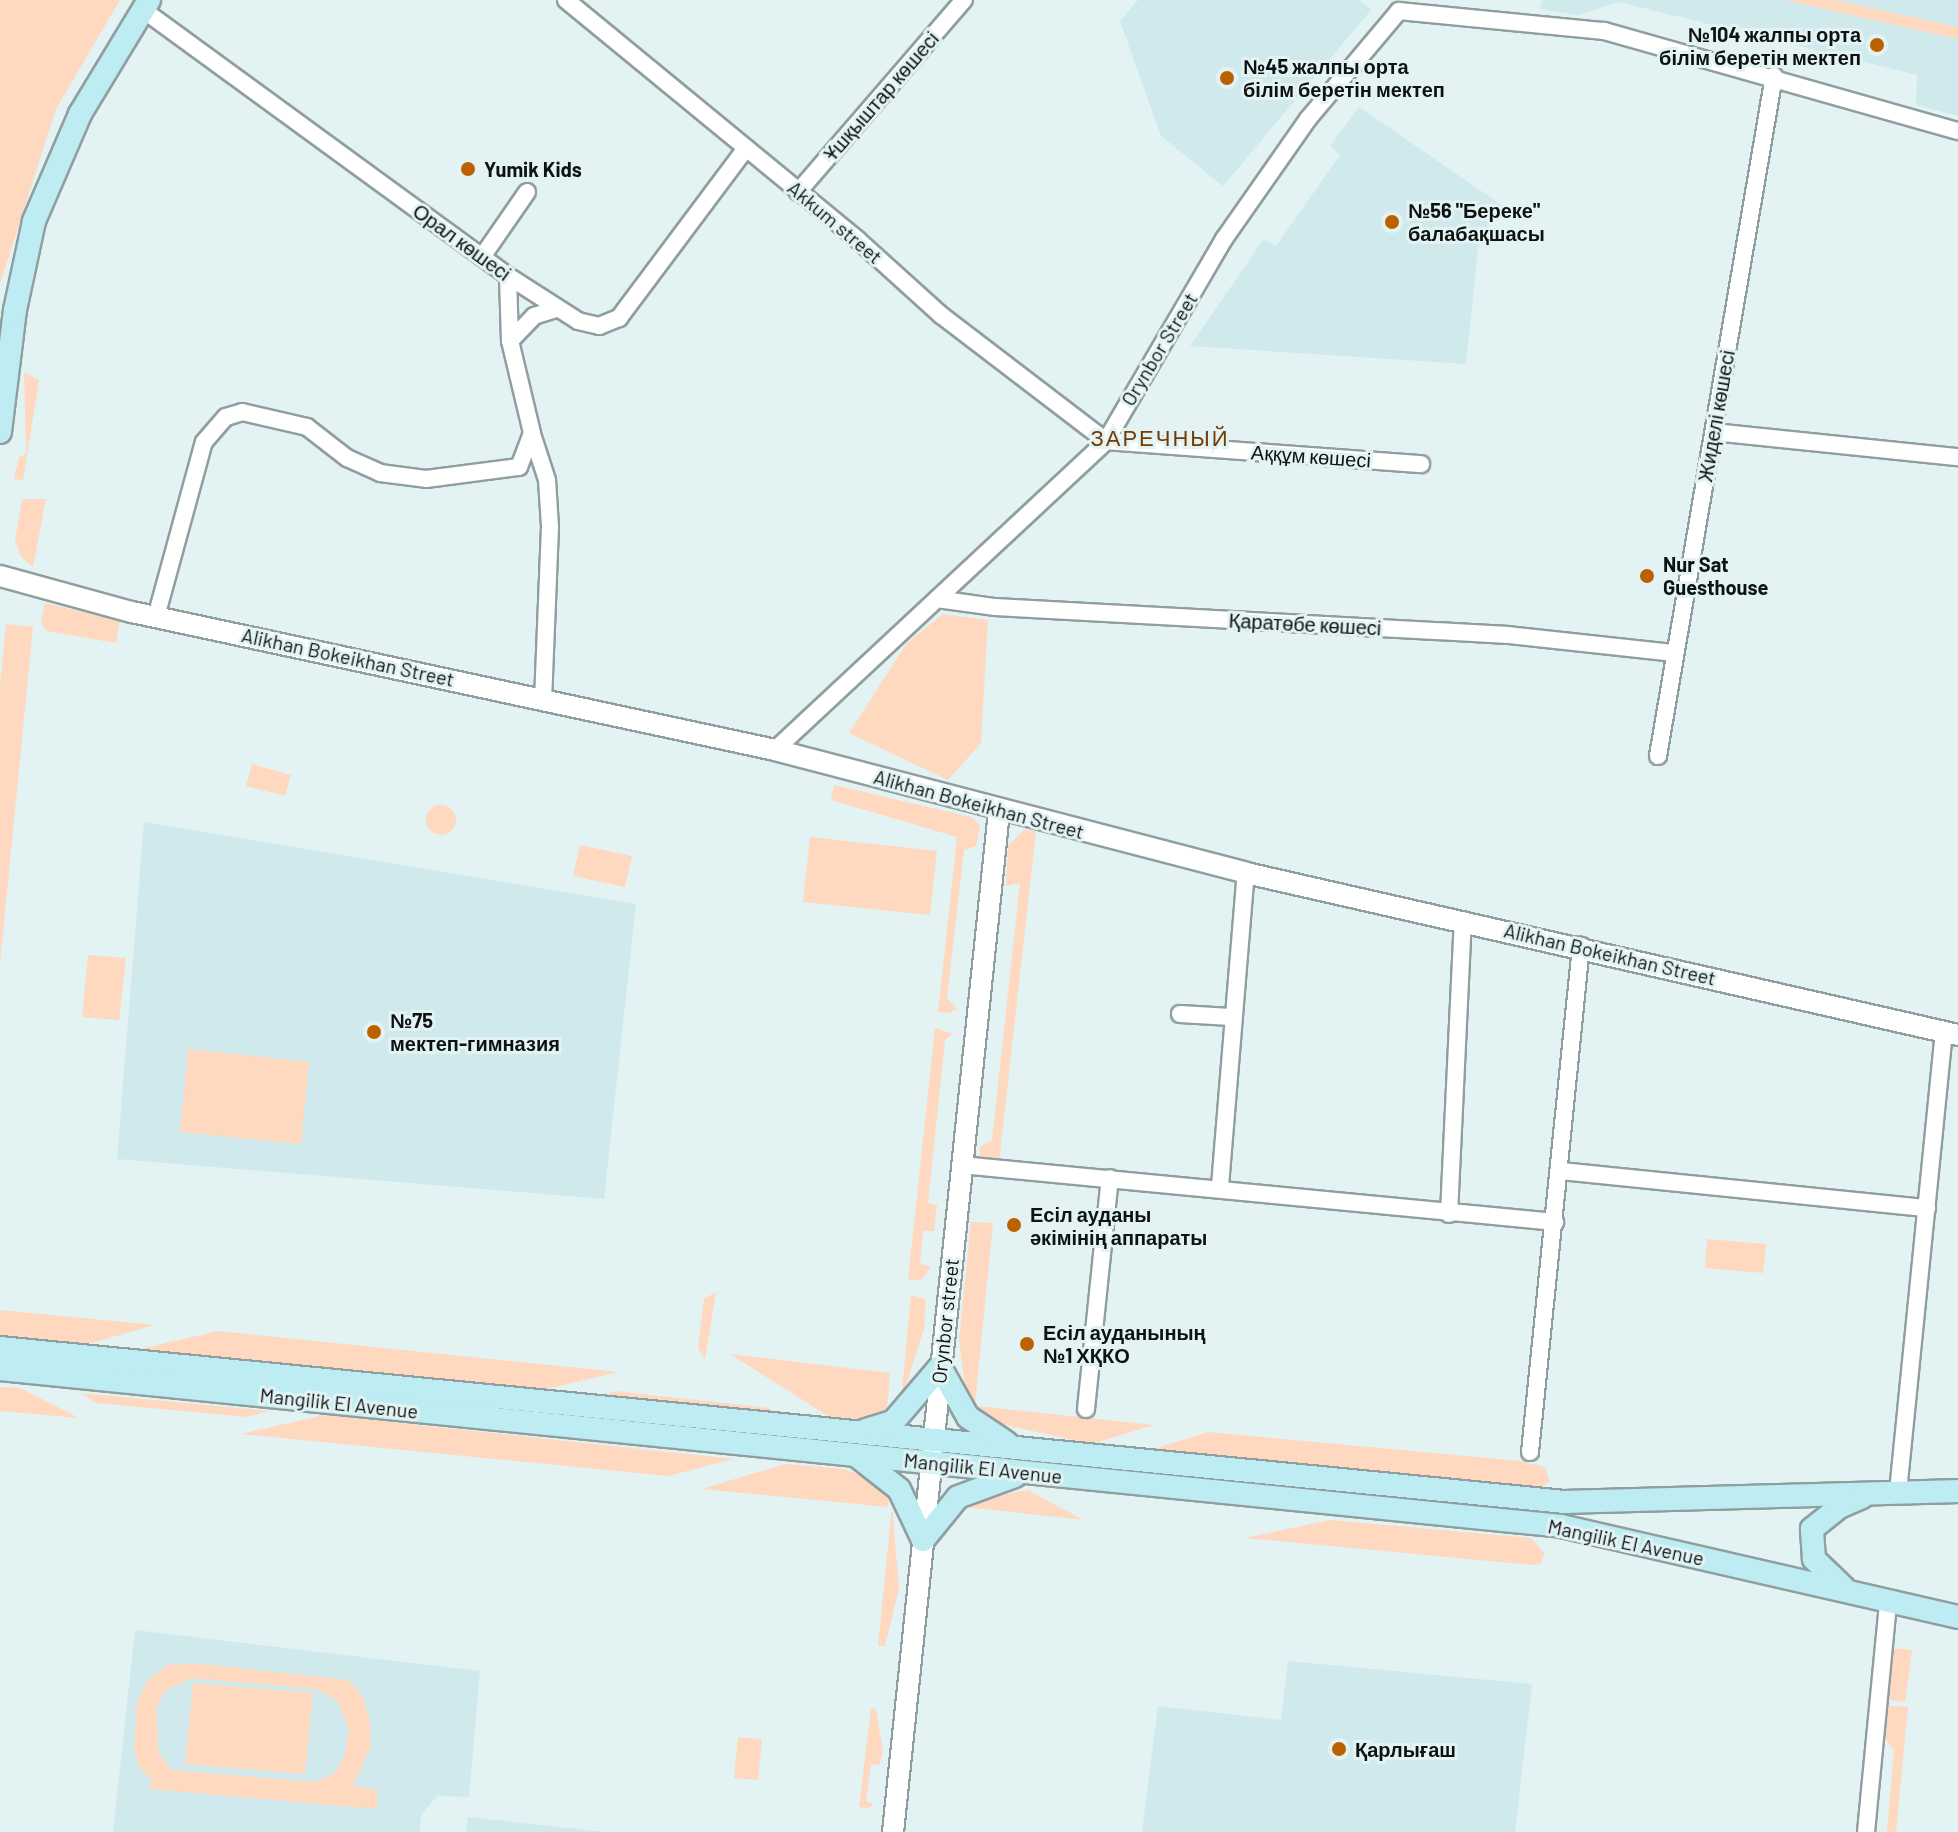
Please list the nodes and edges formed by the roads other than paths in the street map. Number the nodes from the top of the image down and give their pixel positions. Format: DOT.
graph roads {
  1 [pos="566,0"];
  2 [pos="964,0"];
  3 [pos="146,5"];
  4 [pos="1394,6"];
  5 [pos="1774,76"];
  6 [pos="1958,131"];
  7 [pos="746,148"];
  8 [pos="527,192"];
  9 [pos="798,192"];
  10 [pos="482,257"];
  11 [pos="508,276"];
  12 [pos="558,308"];
  13 [pos="510,341"];
  14 [pos="0,432"];
  15 [pos="1714,432"];
  16 [pos="532,433"];
  17 [pos="1106,441"];
  18 [pos="1958,457"];
  19 [pos="1421,464"];
  20 [pos="0,576"];
  21 [pos="937,599"];
  22 [pos="156,617"];
  23 [pos="1674,653"];
  24 [pos="543,698"];
  25 [pos="775,750"];
  26 [pos="1658,756"];
  27 [pos="999,811"];
  28 [pos="1246,873"];
  29 [pos="1463,920"];
  30 [pos="1581,946"];
  31 [pos="1180,1014"];
  32 [pos="1231,1017"];
  33 [pos="1951,1033"];
  34 [pos="961,1165"];
  35 [pos="1561,1171"];
  36 [pos="1110,1178"];
  37 [pos="1220,1186"];
  38 [pos="1927,1208"];
  39 [pos="1449,1214"];
  40 [pos="1555,1222"];
  41 [pos="0,1348"];
  42 [pos="940,1367"];
  43 [pos="0,1369"];
  44 [pos="1086,1409"];
  45 [pos="858,1432"];
  46 [pos="933,1439"];
  47 [pos="1028,1449"];
  48 [pos="1530,1452"];
  49 [pos="856,1455"];
  50 [pos="930,1463"];
  51 [pos="1029,1473"];
  52 [pos="1958,1491"];
  53 [pos="1898,1492"];
  54 [pos="1870,1493"];
  55 [pos="923,1540"];
  56 [pos="1852,1593"];
  57 [pos="1888,1604"];
  58 [pos="1958,1617"];
  59 [pos="893,1832"];
  60 [pos="1866,1832"];
  1 -- 7 [label="street, Akkum street"];
  2 -- 9 [label="street, Ұшқыштар көшесі"];
  3 -- 10 [label="street, Орал көшесі"];
  3 -- 14 [label="main road"];
  4 -- 5 [label="street"];
  4 -- 17 [label="street, Orynbor Street"];
  5 -- 6 [label="street"];
  5 -- 15 [label="street, Жиделі көшесі"];
  7 -- 9 [label="street, Akkum street"];
  7 -- 12 [label="street, Орал көшесі"];
  8 -- 10 [label="street"];
  9 -- 17 [label="street, Akkum street"];
  10 -- 11 [label="street, Орал көшесі"];
  11 -- 12 [label="street, Орал көшесі"];
  11 -- 13 [label="street"];
  12 -- 13 [label="street"];
  13 -- 16 [label="street"];
  15 -- 18 [label="street"];
  15 -- 23 [label="street, Жиделі көшесі"];
  16 -- 22 [label="street"];
  16 -- 24 [label="street"];
  17 -- 19 [label="street, Аққұм көшесі"];
  17 -- 21 [label="street, Orynbor Street"];
  20 -- 22 [label="street, Alikhan Bokeikhan Street"];
  21 -- 23 [label="street, Қаратөбе көшесі"];
  21 -- 25 [label="street, Orynbor Street"];
  22 -- 24 [label="street, Alikhan Bokeikhan Street"];
  23 -- 26 [label="street, Жиделі көшесі"];
  24 -- 25 [label="street, Alikhan Bokeikhan Street"];
  25 -- 27 [label="street, Alikhan Bokeikhan Street"];
  27 -- 28 [label="street, Alikhan Bokeikhan Street"];
  27 -- 34 [label="street, Orynbor street"];
  28 -- 29 [label="street, Alikhan Bokeikhan Street"];
  28 -- 32 [label="street"];
  29 -- 30 [label="street, Alikhan Bokeikhan Street"];
  29 -- 39 [label="street"];
  30 -- 33 [label="street, Alikhan Bokeikhan Street"];
  30 -- 35 [label="street"];
  31 -- 32 [label="street"];
  32 -- 37 [label="street"];
  33 -- 38 [label="street"];
  34 -- 36 [label="street"];
  34 -- 42 [label="street, Orynbor street"];
  35 -- 38 [label="street"];
  35 -- 40 [label="street"];
  36 -- 37 [label="street"];
  36 -- 44 [label="street"];
  37 -- 39 [label="street"];
  38 -- 53 [label="street"];
  39 -- 40 [label="street"];
  40 -- 48 [label="street"];
  41 -- 45 [label="main road, Mangilik El Avenue"];
  42 -- 45 [label="main road"];
  42 -- 46 [label="street, Orynbor street"];
  42 -- 47 [label="main road"];
  43 -- 49 [label="main road, Mangilik El Avenue"];
  45 -- 46 [label="main road, Mangilik El Avenue"];
  46 -- 47 [label="main road, Mangilik El Avenue"];
  46 -- 50 [label="street, Orynbor street"];
  47 -- 54 [label="main road, Mangilik El Avenue"];
  49 -- 50 [label="main road, Mangilik El Avenue"];
  49 -- 55 [label="main road"];
  50 -- 51 [label="main road, Mangilik El Avenue"];
  50 -- 55 [label="street, Orynbor street"];
  51 -- 55 [label="main road"];
  51 -- 56 [label="main road, Mangilik El Avenue"];
  52 -- 53 [label="main road, Mangilik El Avenue"];
  53 -- 54 [label="main road, Mangilik El Avenue"];
  54 -- 56 [label="main road"];
  55 -- 59 [label="street, Orynbor street"];
  56 -- 57 [label="main road, Mangilik El Avenue"];
  57 -- 58 [label="main road, Mangilik El Avenue"];
  57 -- 60 [label="street"];
}
